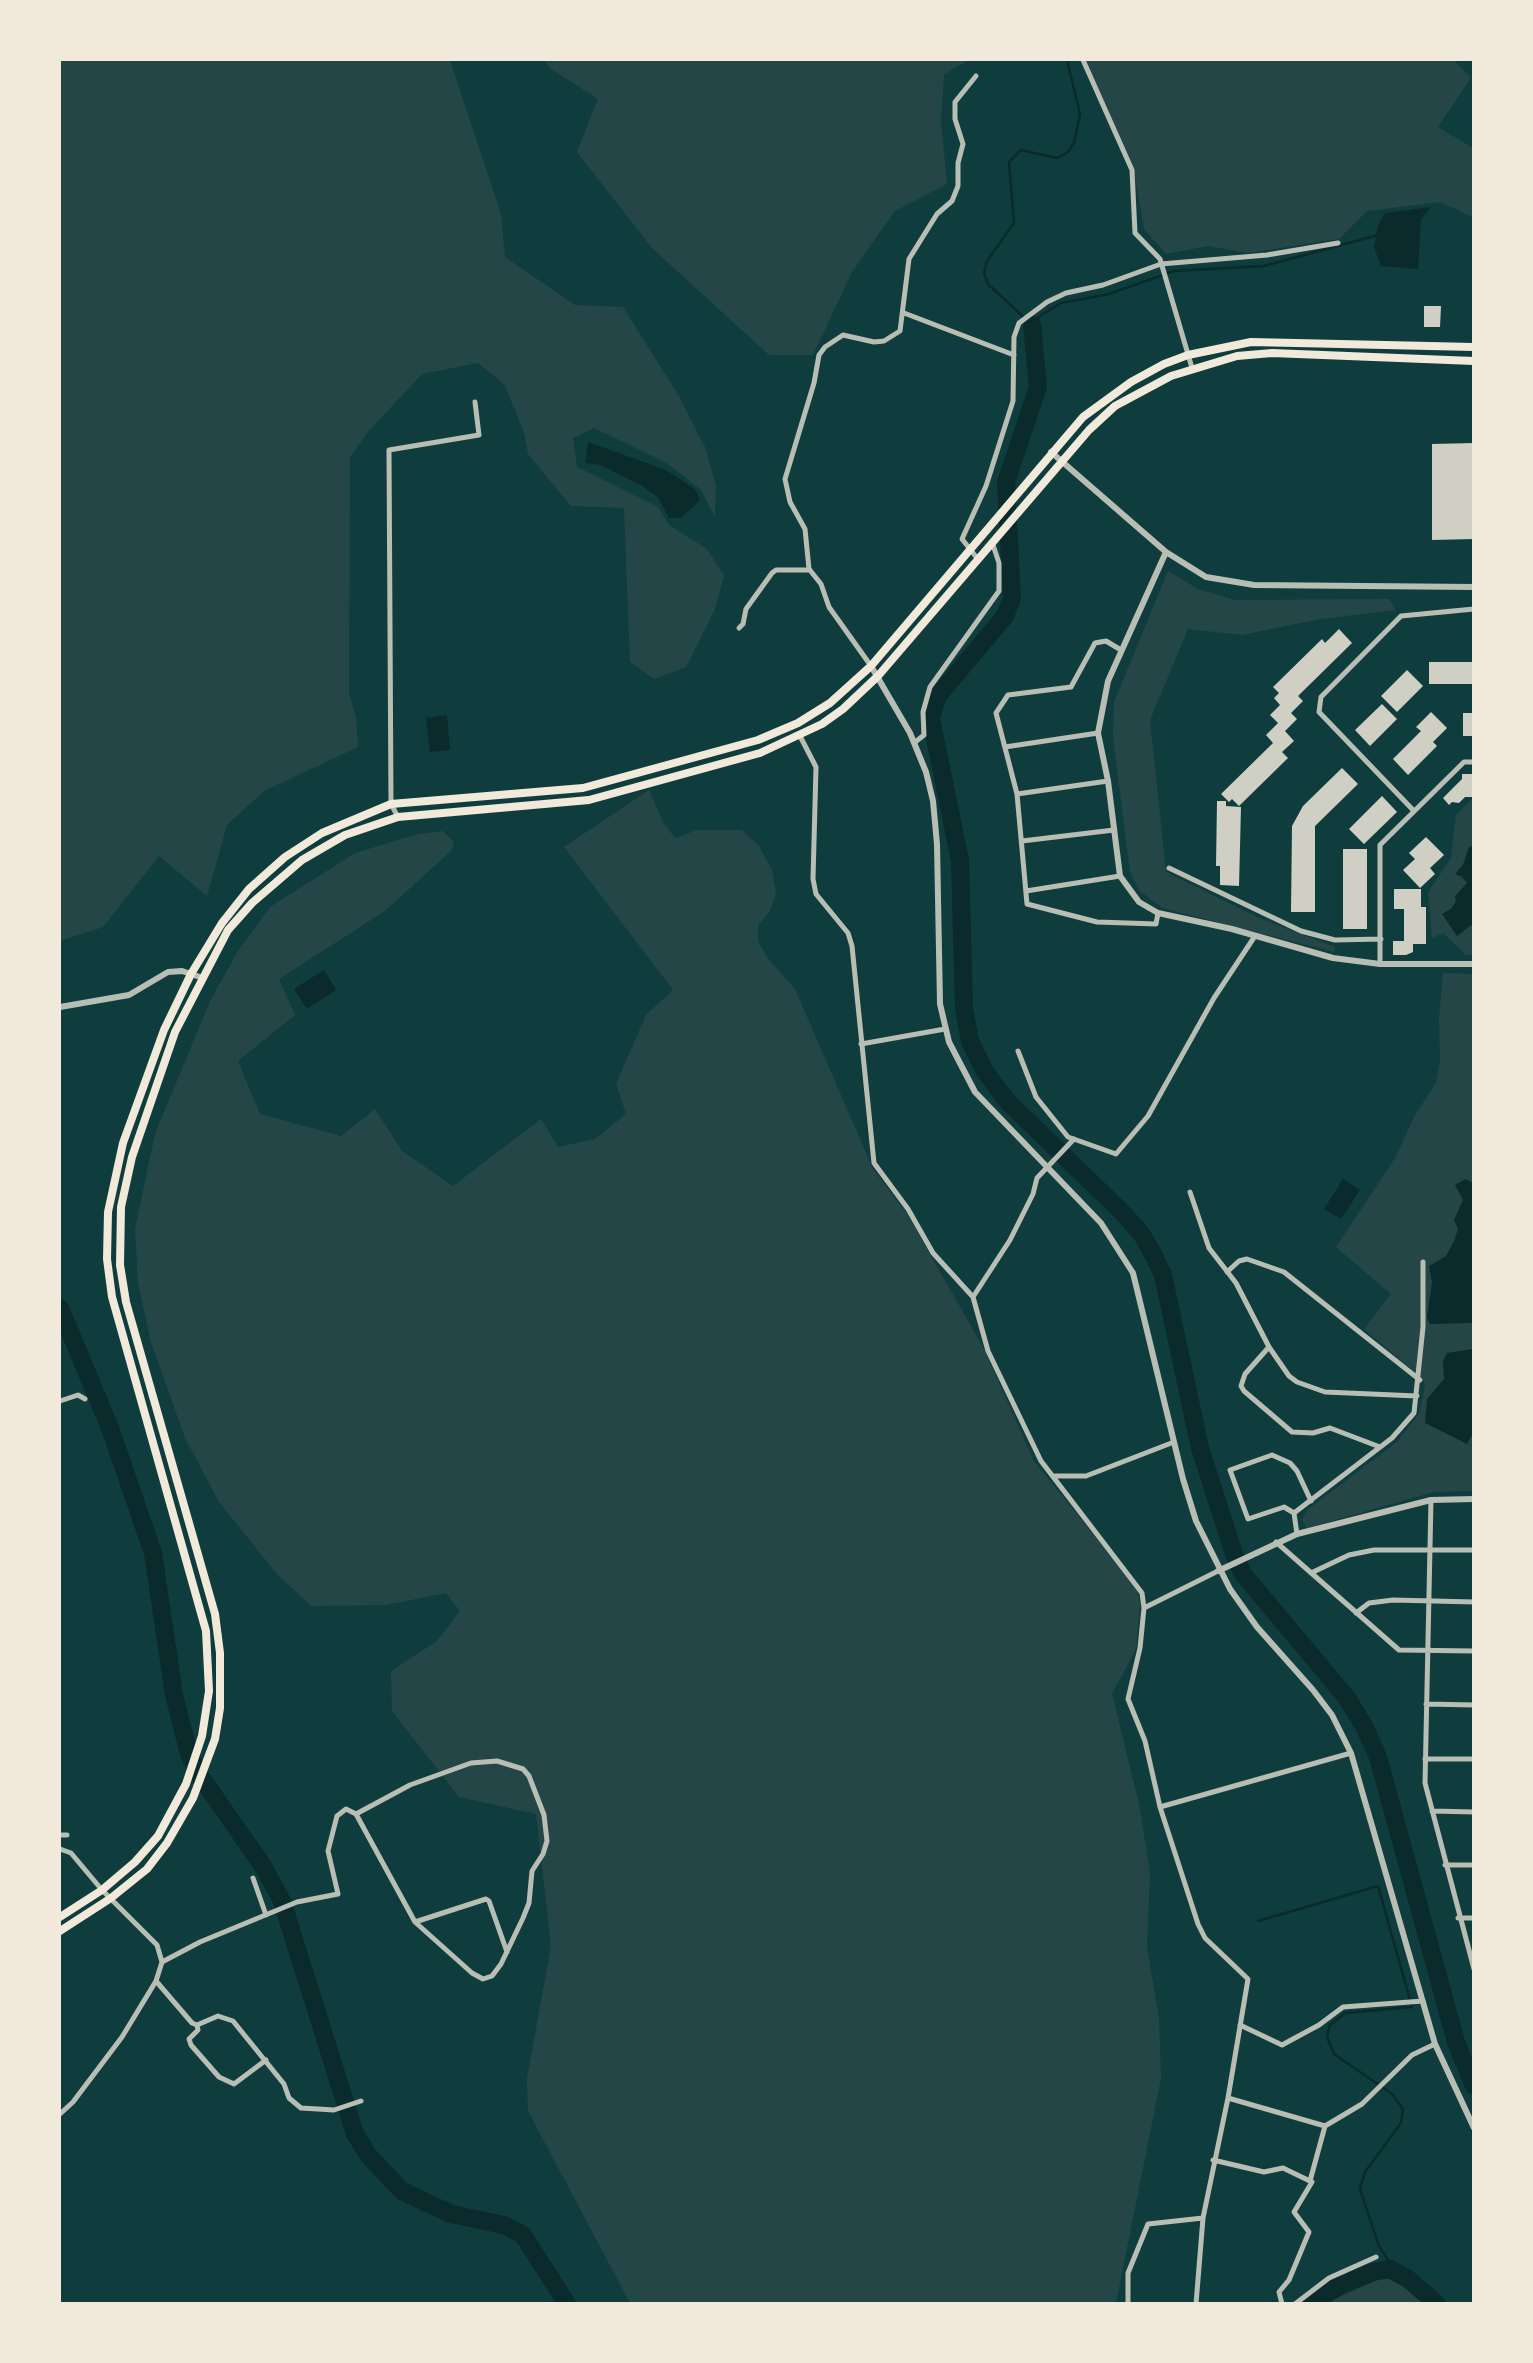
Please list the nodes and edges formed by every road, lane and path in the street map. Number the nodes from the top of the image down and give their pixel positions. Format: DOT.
graph roads {
  1 [pos="1083,60"];
  2 [pos="976,76"];
  3 [pos="1338,243"];
  4 [pos="1163,271"];
  5 [pos="904,313"];
  6 [pos="1474,347"];
  7 [pos="1014,355"];
  8 [pos="1188,355"];
  9 [pos="1474,361"];
  10 [pos="1192,368"];
  11 [pos="475,402"];
  12 [pos="1051,452"];
  13 [pos="1062,463"];
  14 [pos="995,538"];
  15 [pos="969,549"];
  16 [pos="1166,552"];
  17 [pos="977,558"];
  18 [pos="810,570"];
  19 [pos="1474,587"];
  20 [pos="1474,610"];
  21 [pos="739,628"];
  22 [pos="1121,650"];
  23 [pos="871,666"];
  24 [pos="878,676"];
  25 [pos="1098,733"];
  26 [pos="800,736"];
  27 [pos="914,743"];
  28 [pos="1005,747"];
  29 [pos="1474,762"];
  30 [pos="1108,781"];
  31 [pos="1017,794"];
  32 [pos="391,804"];
  33 [pos="1414,811"];
  34 [pos="398,817"];
  35 [pos="1114,830"];
  36 [pos="1022,841"];
  37 [pos="1169,868"];
  38 [pos="1120,876"];
  39 [pos="1026,891"];
  40 [pos="1158,913"];
  41 [pos="1255,936"];
  42 [pos="1381,939"];
  43 [pos="1380,964"];
  44 [pos="1474,964"];
  45 [pos="191,974"];
  46 [pos="202,978"];
  47 [pos="60,1007"];
  48 [pos="945,1029"];
  49 [pos="861,1044"];
  50 [pos="1018,1051"];
  51 [pos="1072,1141"];
  52 [pos="1190,1192"];
  53 [pos="1423,1262"];
  54 [pos="1227,1272"];
  55 [pos="973,1297"];
  56 [pos="1269,1347"];
  57 [pos="1420,1380"];
  58 [pos="1417,1396"];
  59 [pos="85,1399"];
  60 [pos="60,1401"];
  61 [pos="1174,1442"];
  62 [pos="1380,1447"];
  63 [pos="1053,1476"];
  64 [pos="1474,1499"];
  65 [pos="1431,1500"];
  66 [pos="1311,1501"];
  67 [pos="1294,1513"];
  68 [pos="1297,1534"];
  69 [pos="1276,1542"];
  70 [pos="1430,1550"];
  71 [pos="1474,1550"];
  72 [pos="1218,1571"];
  73 [pos="1311,1573"];
  74 [pos="1429,1602"];
  75 [pos="1474,1602"];
  76 [pos="1144,1608"];
  77 [pos="1356,1613"];
  78 [pos="1427,1651"];
  79 [pos="1474,1651"];
  80 [pos="1426,1704"];
  81 [pos="1474,1705"];
  82 [pos="1351,1753"];
  83 [pos="1425,1759"];
  84 [pos="1474,1759"];
  85 [pos="1160,1807"];
  86 [pos="1432,1811"];
  87 [pos="1474,1812"];
  88 [pos="356,1814"];
  89 [pos="60,1835"];
  90 [pos="67,1835"];
  91 [pos="60,1849"];
  92 [pos="1445,1864"];
  93 [pos="1474,1865"];
  94 [pos="253,1878"];
  95 [pos="102,1891"];
  96 [pos="111,1898"];
  97 [pos="269,1913"];
  98 [pos="60,1917"];
  99 [pos="1458,1917"];
  100 [pos="1474,1918"];
  101 [pos="415,1922"];
  102 [pos="60,1931"];
  103 [pos="507,1952"];
  104 [pos="162,1962"];
  105 [pos="1474,1969"];
  106 [pos="156,1981"];
  107 [pos="1423,2001"];
  108 [pos="197,2025"];
  109 [pos="1240,2025"];
  110 [pos="1435,2044"];
  111 [pos="266,2060"];
  112 [pos="1228,2098"];
  113 [pos="361,2101"];
  114 [pos="60,2114"];
  115 [pos="1325,2126"];
  116 [pos="1474,2128"];
  117 [pos="1213,2160"];
  118 [pos="1310,2181"];
  119 [pos="1203,2218"];
  120 [pos="1376,2257"];
  121 [pos="1128,2304"];
  122 [pos="1196,2304"];
  123 [pos="1282,2304"];
  124 [pos="1295,2304"];
  1 -- 4 [label="street"];
  2 -- 5 [label="street"];
  3 -- 4 [label="street"];
  4 -- 7 [label="street"];
  4 -- 8 [label="street"];
  5 -- 7 [label="street"];
  5 -- 18 [label="street"];
  6 -- 8 [label="main road"];
  7 -- 15 [label="street"];
  8 -- 10 [label="street"];
  8 -- 12 [label="main road"];
  9 -- 10 [label="main road"];
  10 -- 13 [label="main road"];
  11 -- 32 [label="street"];
  12 -- 13 [label="street"];
  12 -- 15 [label="main road"];
  13 -- 14 [label="main road"];
  13 -- 16 [label="street"];
  14 -- 17 [label="main road"];
  14 -- 27 [label="street"];
  15 -- 17 [label="street"];
  15 -- 23 [label="main road"];
  16 -- 19 [label="street"];
  16 -- 22 [label="street"];
  17 -- 24 [label="main road"];
  18 -- 21 [label="street"];
  18 -- 23 [label="street"];
  20 -- 33 [label="street"];
  22 -- 25 [label="street"];
  22 -- 28 [label="street"];
  23 -- 24 [label="street"];
  23 -- 32 [label="main road"];
  24 -- 26 [label="main road"];
  24 -- 27 [label="street"];
  25 -- 28 [label="street"];
  25 -- 30 [label="street"];
  26 -- 34 [label="main road"];
  26 -- 49 [label="street"];
  27 -- 48 [label="street"];
  28 -- 31 [label="street"];
  29 -- 33 [label="street"];
  30 -- 31 [label="street"];
  30 -- 35 [label="street"];
  31 -- 36 [label="street"];
  32 -- 34 [label="street"];
  32 -- 45 [label="main road"];
  33 -- 42 [label="street"];
  34 -- 46 [label="main road"];
  35 -- 36 [label="street"];
  35 -- 38 [label="street"];
  36 -- 39 [label="street"];
  37 -- 42 [label="street"];
  38 -- 39 [label="street"];
  38 -- 40 [label="street"];
  39 -- 40 [label="street"];
  40 -- 41 [label="street"];
  41 -- 43 [label="street"];
  41 -- 51 [label="street"];
  42 -- 43 [label="street"];
  43 -- 44 [label="street"];
  45 -- 46 [label="street"];
  45 -- 47 [label="street"];
  45 -- 95 [label="main road"];
  46 -- 96 [label="main road"];
  48 -- 49 [label="street"];
  48 -- 61 [label="street"];
  49 -- 55 [label="street"];
  50 -- 51 [label="street"];
  51 -- 55 [label="street"];
  52 -- 54 [label="street"];
  53 -- 57 [label="street"];
  54 -- 56 [label="street"];
  54 -- 57 [label="street"];
  55 -- 63 [label="street"];
  56 -- 58 [label="street"];
  56 -- 62 [label="street"];
  57 -- 58 [label="street"];
  58 -- 62 [label="street"];
  59 -- 60 [label="street"];
  61 -- 63 [label="street"];
  61 -- 72 [label="street"];
  62 -- 66 [label="street"];
  63 -- 76 [label="street"];
  64 -- 65 [label="street"];
  65 -- 68 [label="street"];
  65 -- 70 [label="street"];
  66 -- 67 [label="street"];
  66 -- 67 [label="street"];
  67 -- 68 [label="street"];
  68 -- 69 [label="street"];
  69 -- 72 [label="street"];
  69 -- 73 [label="street"];
  70 -- 71 [label="street"];
  70 -- 73 [label="street"];
  70 -- 74 [label="street"];
  72 -- 76 [label="street"];
  72 -- 82 [label="street"];
  73 -- 77 [label="street"];
  74 -- 75 [label="street"];
  74 -- 77 [label="street"];
  74 -- 78 [label="street"];
  76 -- 85 [label="street"];
  77 -- 78 [label="street"];
  78 -- 79 [label="street"];
  78 -- 80 [label="street"];
  80 -- 81 [label="street"];
  80 -- 83 [label="street"];
  82 -- 85 [label="street"];
  82 -- 107 [label="street"];
  83 -- 84 [label="street"];
  83 -- 86 [label="street"];
  85 -- 109 [label="street"];
  86 -- 87 [label="street"];
  86 -- 92 [label="street"];
  88 -- 97 [label="street"];
  88 -- 101 [label="street"];
  88 -- 103 [label="street"];
  89 -- 90 [label="street"];
  91 -- 95 [label="street"];
  92 -- 93 [label="street"];
  92 -- 99 [label="street"];
  94 -- 97 [label="street"];
  95 -- 96 [label="street"];
  95 -- 98 [label="main road"];
  96 -- 102 [label="main road"];
  96 -- 104 [label="street"];
  97 -- 104 [label="street"];
  99 -- 100 [label="street"];
  99 -- 105 [label="street"];
  101 -- 103 [label="street"];
  101 -- 103 [label="street"];
  104 -- 106 [label="street"];
  106 -- 108 [label="street"];
  106 -- 114 [label="street"];
  107 -- 109 [label="street"];
  107 -- 110 [label="street"];
  108 -- 111 [label="street"];
  108 -- 111 [label="street"];
  109 -- 112 [label="street"];
  110 -- 115 [label="street"];
  110 -- 116 [label="street"];
  111 -- 113 [label="street"];
  112 -- 115 [label="street"];
  112 -- 117 [label="street"];
  115 -- 118 [label="street"];
  117 -- 118 [label="street"];
  117 -- 119 [label="street"];
  118 -- 123 [label="street"];
  119 -- 121 [label="street"];
  119 -- 122 [label="street"];
  120 -- 124 [label="street"];
}
